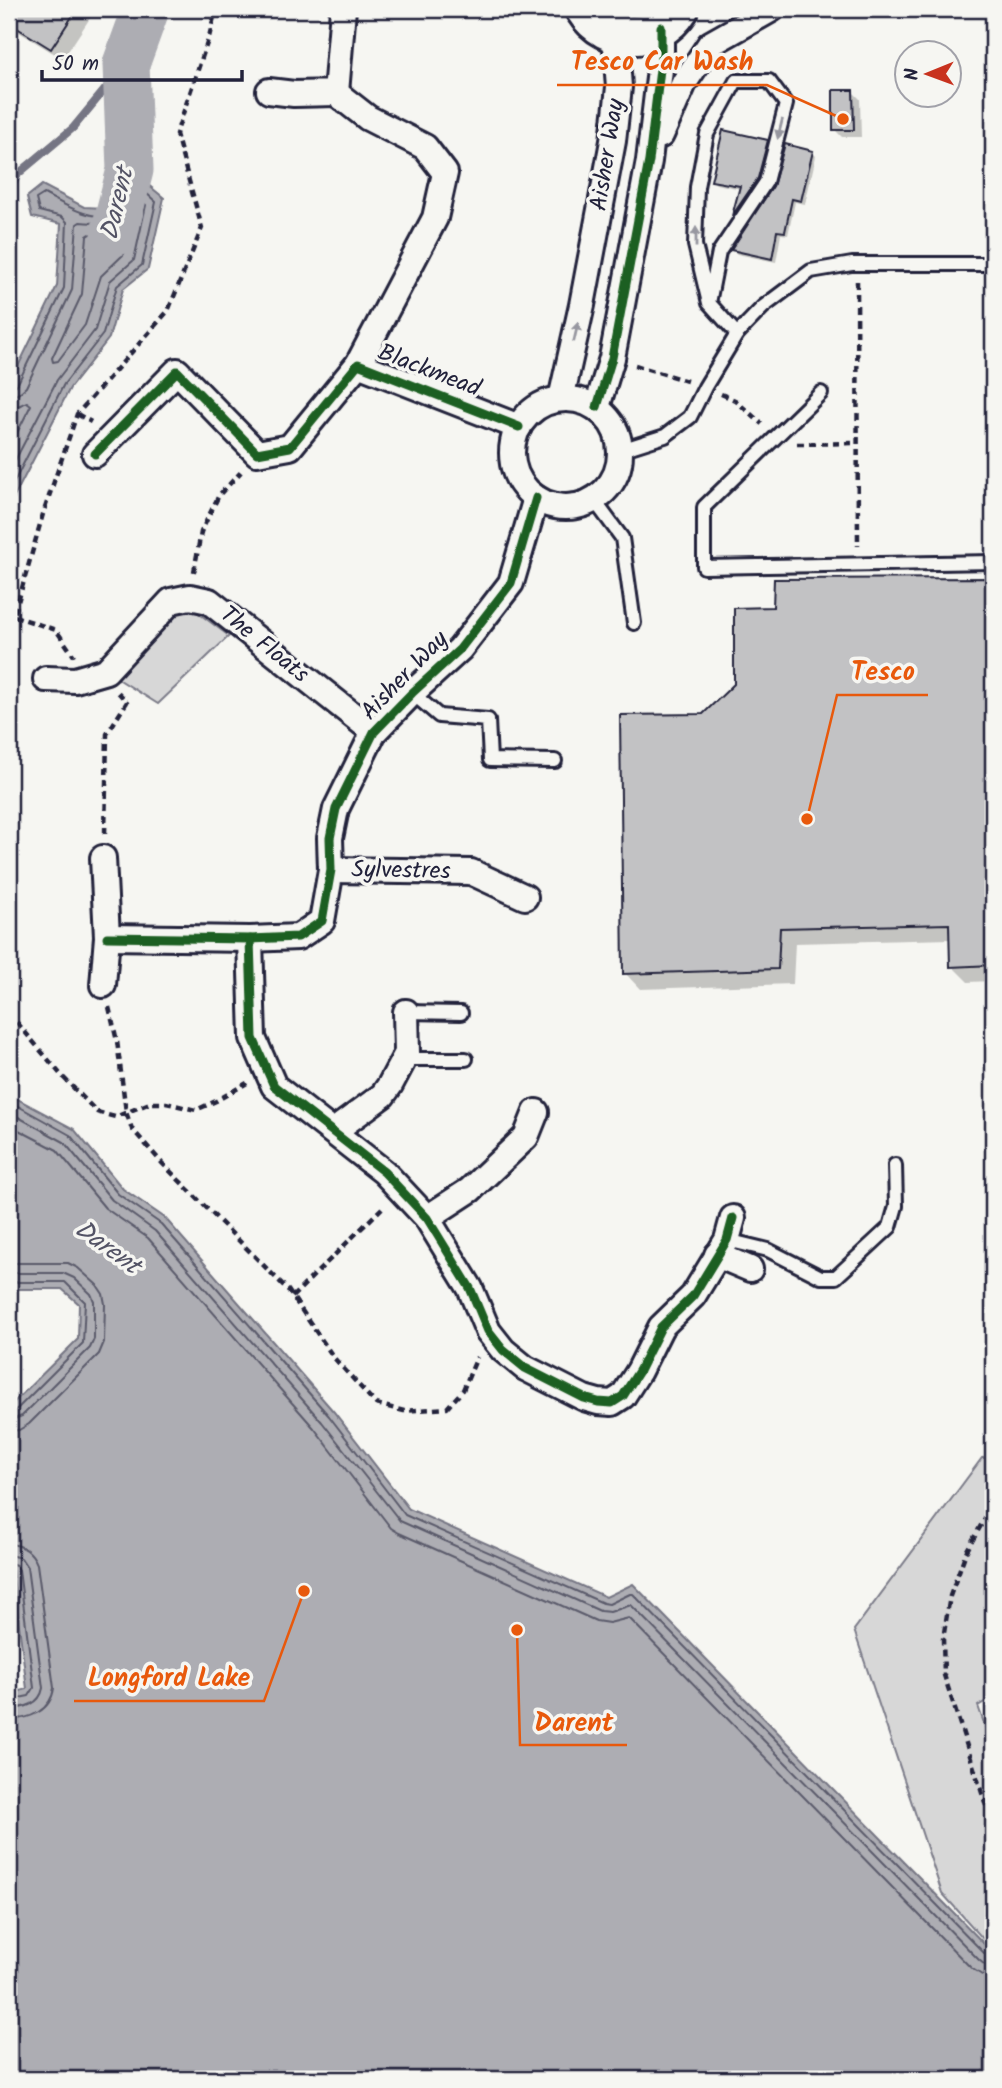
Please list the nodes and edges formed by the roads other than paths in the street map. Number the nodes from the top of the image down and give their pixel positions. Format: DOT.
graph roads {
  1 [pos="343,9"];
  2 [pos="772,9"];
  3 [pos="590,16"];
  4 [pos="670,18"];
  5 [pos="269,91"];
  6 [pos="336,93"];
  7 [pos="649,161"];
  8 [pos="993,264"];
  9 [pos="709,303"];
  10 [pos="737,334"];
  11 [pos="358,364"];
  12 [pos="821,393"];
  13 [pos="561,399"];
  14 [pos="597,407"];
  15 [pos="519,427"];
  16 [pos="621,450"];
  17 [pos="96,454"];
  18 [pos="536,498"];
  19 [pos="594,500"];
  20 [pos="993,562"];
  21 [pos="634,623"];
  22 [pos="46,679"];
  23 [pos="412,693"];
  24 [pos="374,732"];
  25 [pos="555,761"];
  26 [pos="103,858"];
  27 [pos="331,870"];
  28 [pos="525,897"];
  29 [pos="107,937"];
  30 [pos="250,939"];
  31 [pos="103,985"];
  32 [pos="406,1012"];
  33 [pos="461,1013"];
  34 [pos="404,1059"];
  35 [pos="466,1059"];
  36 [pos="536,1112"];
  37 [pos="334,1131"];
  38 [pos="895,1165"];
  39 [pos="427,1218"];
  40 [pos="726,1238"];
  41 [pos="750,1269"];
  1 -- 6 [label="street"];
  2 -- 7 [label="street"];
  3 -- 4 [label="main road"];
  13 -- 3 [label="street, Aisher Way, one-way"];
  4 -- 7 [label="street, Aisher Way"];
  5 -- 6 [label="street"];
  6 -- 11 [label="street, Blackmead"];
  7 -- 14 [label="street, Aisher Way"];
  8 -- 10 [label="lane"];
  9 -- 9 [label="lane, one-way"];
  9 -- 10 [label="lane"];
  10 -- 16 [label="lane"];
  11 -- 15 [label="street, Blackmead"];
  11 -- 17 [label="street, Blackmead"];
  12 -- 20 [label="lane"];
  13 -- 14 [label="street"];
  13 -- 15 [label="street"];
  14 -- 16 [label="street"];
  15 -- 18 [label="street"];
  16 -- 19 [label="street"];
  18 -- 19 [label="street"];
  18 -- 23 [label="street, Aisher Way"];
  19 -- 21 [label="lane"];
  22 -- 24 [label="street, The Floats"];
  23 -- 24 [label="street, Aisher Way"];
  23 -- 25 [label="lane"];
  24 -- 27 [label="street, Aisher Way"];
  26 -- 29 [label="street"];
  27 -- 28 [label="street, Sylvestres"];
  27 -- 30 [label="street, Aisher Way"];
  29 -- 30 [label="street, Aisher Way"];
  29 -- 31 [label="street"];
  30 -- 37 [label="street"];
  32 -- 33 [label="lane"];
  32 -- 34 [label="street"];
  34 -- 35 [label="lane"];
  34 -- 37 [label="street"];
  36 -- 39 [label="street"];
  37 -- 39 [label="street"];
  38 -- 40 [label="lane"];
  39 -- 40 [label="street"];
  40 -- 41 [label="street"];
}
